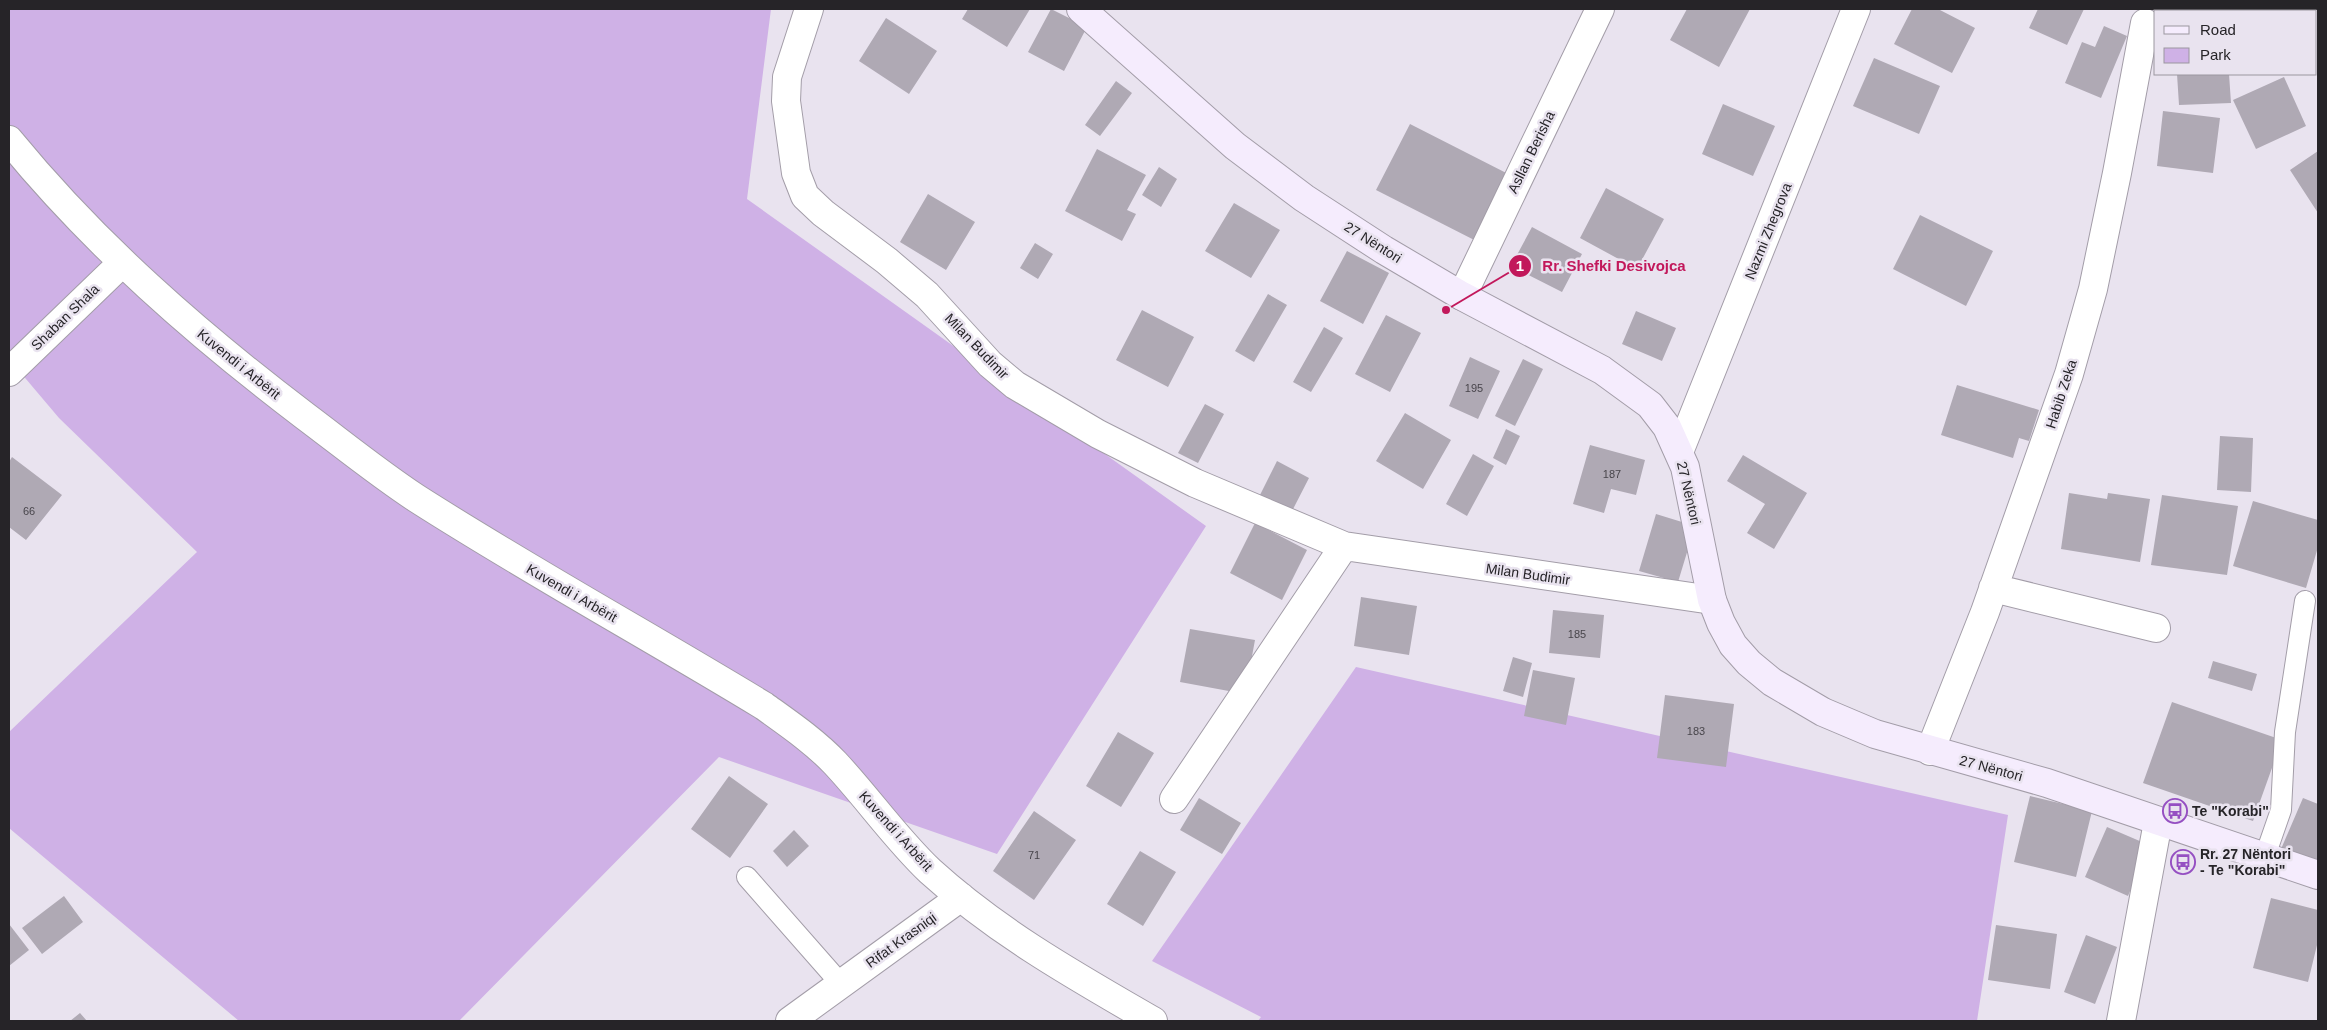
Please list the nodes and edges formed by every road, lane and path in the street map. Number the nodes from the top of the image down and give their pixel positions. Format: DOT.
graph roads {
  1 [pos="809,9"];
  2 [pos="1081,9"];
  3 [pos="1600,9"];
  4 [pos="1856,9"];
  5 [pos="2145,24"];
  6 [pos="9,140"];
  7 [pos="122,263"];
  8 [pos="1462,296"];
  9 [pos="9,372"];
  10 [pos="1679,452"];
  11 [pos="1344,546"];
  12 [pos="1994,588"];
  13 [pos="1712,600"];
  14 [pos="2305,601"];
  15 [pos="2156,628"];
  16 [pos="1930,751"];
  17 [pos="1174,799"];
  18 [pos="2158,822"];
  19 [pos="2265,856"];
  20 [pos="2318,875"];
  21 [pos="747,877"];
  22 [pos="961,897"];
  23 [pos="841,984"];
  24 [pos="790,1021"];
  25 [pos="1153,1021"];
  26 [pos="2121,1021"];
  1 -- 11 [label="street, Milan Budimir"];
  2 -- 8 [label="street, 27 Nëntori"];
  3 -- 8 [label="street, Asllan Berisha"];
  4 -- 10 [label="street, Nazmi Zhegrova"];
  5 -- 12 [label="street, Habib Zeka"];
  6 -- 7 [label="street, Kuvendi i Arbërit"];
  7 -- 9 [label="street, Shaban Shala"];
  7 -- 22 [label="street, Kuvendi i Arbërit"];
  8 -- 10 [label="street, 27 Nëntori"];
  10 -- 13 [label="street, 27 Nëntori"];
  11 -- 13 [label="street, Milan Budimir"];
  11 -- 17 [label="street"];
  12 -- 15 [label="street"];
  12 -- 16 [label="street, Habib Zeka"];
  13 -- 16 [label="street, 27 Nëntori"];
  14 -- 19 [label="lane"];
  16 -- 18 [label="street, 27 Nëntori"];
  18 -- 19 [label="street, 27 Nëntori"];
  18 -- 26 [label="street"];
  19 -- 20 [label="street, 27 Nëntori"];
  21 -- 23 [label="lane"];
  22 -- 23 [label="street, Rifat Krasniqi"];
  22 -- 25 [label="street, Kuvendi i Arbërit"];
  23 -- 24 [label="street, Rifat Krasniqi"];
}
